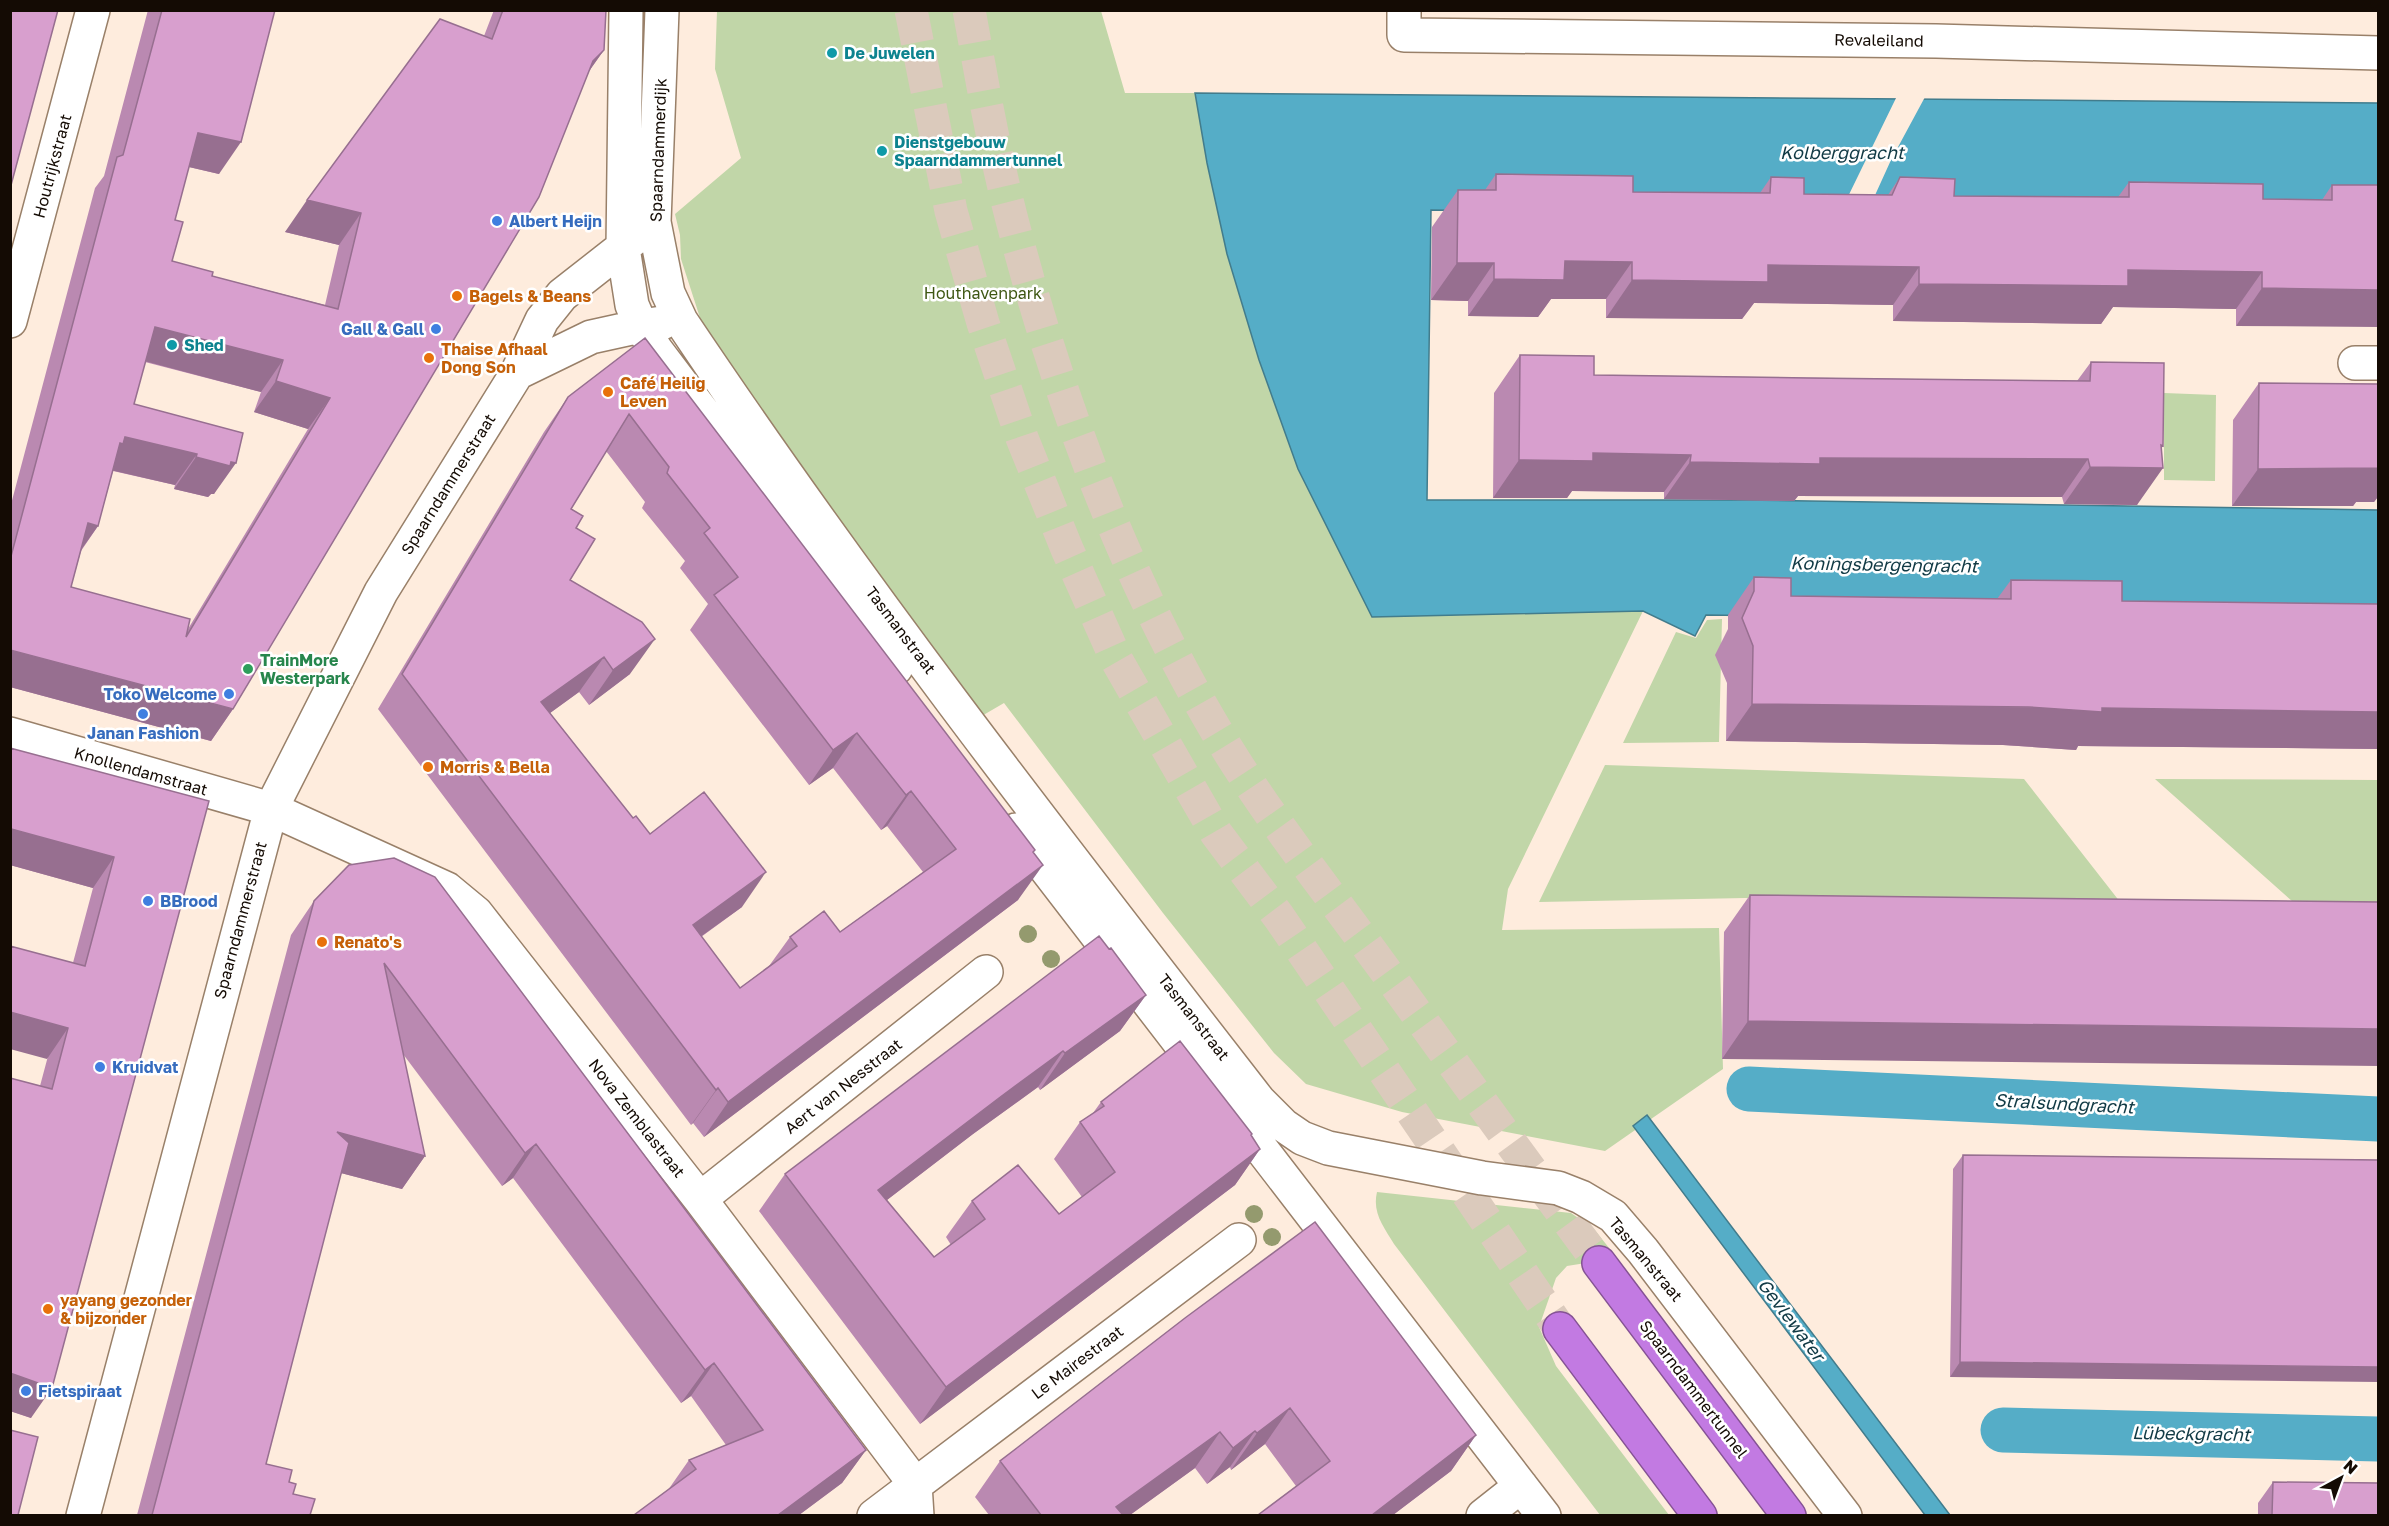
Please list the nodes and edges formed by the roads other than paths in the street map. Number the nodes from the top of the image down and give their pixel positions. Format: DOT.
graph roads {
  1 [pos="93,10"];
  2 [pos="626,10"];
  3 [pos="662,10"];
  4 [pos="1404,10"];
  5 [pos="2379,53"];
  6 [pos="654,222"];
  7 [pos="623,248"];
  8 [pos="10,321"];
  9 [pos="681,321"];
  10 [pos="641,326"];
  11 [pos="517,374"];
  12 [pos="10,734"];
  13 [pos="271,808"];
  14 [pos="986,972"];
  15 [pos="700,1199"];
  16 [pos="1239,1240"];
  17 [pos="1599,1263"];
  18 [pos="1560,1329"];
  19 [pos="1521,1486"];
  20 [pos="916,1500"];
  21 [pos="83,1515"];
  22 [pos="874,1515"];
  23 [pos="1483,1515"];
  24 [pos="1544,1515"];
  25 [pos="1700,1515"];
  26 [pos="1789,1515"];
  27 [pos="1845,1515"];
  1 -- 8 [label="street, Houtrijkstraat"];
  2 -- 7 [label="street, Spaarndammerdijk"];
  3 -- 6 [label="street, Spaarndammerdijk"];
  4 -- 5 [label="street, Revaleiland"];
  6 -- 7 [label="street, Spaarndammerstraat"];
  6 -- 9 [label="street, Spaarndammerdijk"];
  7 -- 10 [label="street, Tasmanstraat"];
  7 -- 11 [label="street, Spaarndammerstraat"];
  9 -- 10 [label="street"];
  9 -- 27 [label="street, Tasmanstraat"];
  10 -- 11 [label="street"];
  10 -- 19 [label="street, Tasmanstraat"];
  11 -- 13 [label="street, Spaarndammerstraat"];
  12 -- 13 [label="street, Knollendamstraat"];
  13 -- 15 [label="street, Nova Zemblastraat"];
  13 -- 21 [label="street, Spaarndammerstraat"];
  14 -- 15 [label="street, Aert van Nesstraat"];
  15 -- 20 [label="street, Nova Zemblastraat"];
  16 -- 20 [label="street, Le Mairestraat"];
  17 -- 26 [label="highway, Spaarndammertunnel"];
  18 -- 25 [label="highway"];
  19 -- 23 [label="street"];
  19 -- 24 [label="street, Tasmanstraat"];
  20 -- 22 [label="street, Le Mairestraat"];
}
